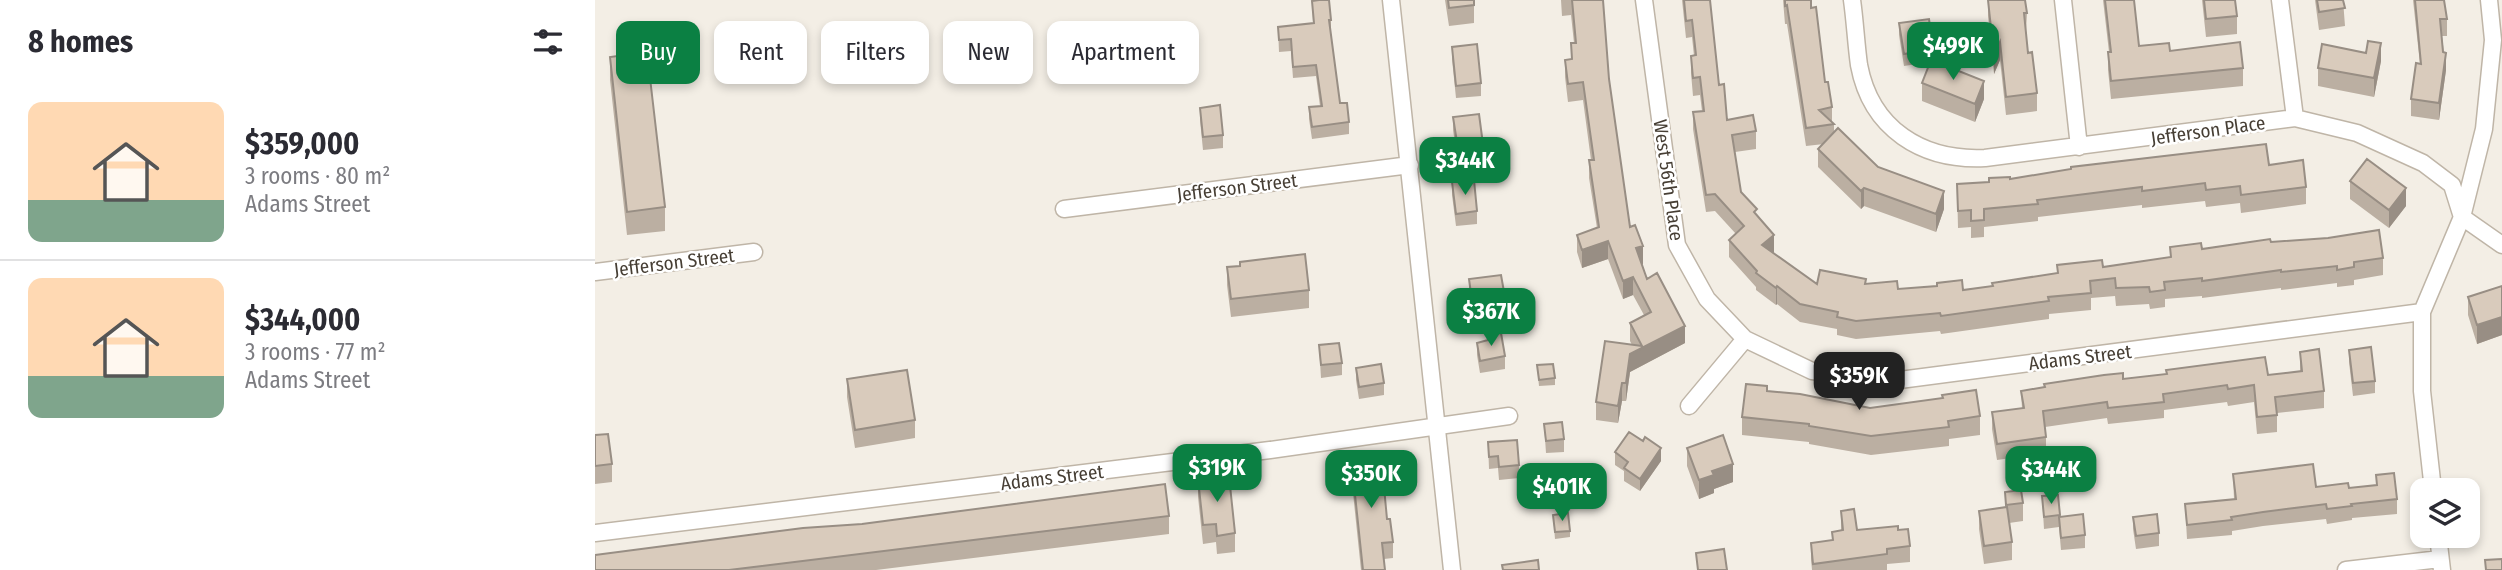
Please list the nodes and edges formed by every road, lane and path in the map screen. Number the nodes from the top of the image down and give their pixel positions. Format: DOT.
graph roads {
  1 [pos="1391,0"];
  2 [pos="1644,0"];
  3 [pos="1853,0"];
  4 [pos="2063,0"];
  5 [pos="2280,0"];
  6 [pos="2489,0"];
  7 [pos="2295,118"];
  8 [pos="2079,147"];
  9 [pos="1410,165"];
  10 [pos="1064,209"];
  11 [pos="2462,217"];
  12 [pos="2502,244"];
  13 [pos="754,251"];
  14 [pos="595,272"];
  15 [pos="2422,312"];
  16 [pos="1745,339"];
  17 [pos="1689,406"];
  18 [pos="1509,416"];
  19 [pos="1436,428"];
  20 [pos="2432,478"];
  21 [pos="595,533"];
  22 [pos="2441,565"];
  23 [pos="1452,570"];
  24 [pos="2346,570"];
  1 -- 9 [label="street"];
  2 -- 16 [label="street, West 56th Place"];
  3 -- 8 [label="street, Jefferson Place"];
  4 -- 8 [label="street"];
  5 -- 7 [label="street"];
  6 -- 11 [label="street"];
  7 -- 8 [label="street, Jefferson Place"];
  7 -- 11 [label="street, Jefferson Place"];
  9 -- 10 [label="street, Jefferson Street"];
  9 -- 19 [label="street"];
  11 -- 12 [label="street"];
  11 -- 15 [label="street"];
  13 -- 14 [label="street, Jefferson Street"];
  15 -- 16 [label="street, Adams Street"];
  15 -- 20 [label="street"];
  16 -- 17 [label="street"];
  18 -- 19 [label="street, Adams Street"];
  19 -- 21 [label="street, Adams Street"];
  19 -- 23 [label="street"];
  22 -- 24 [label="street"];
}
